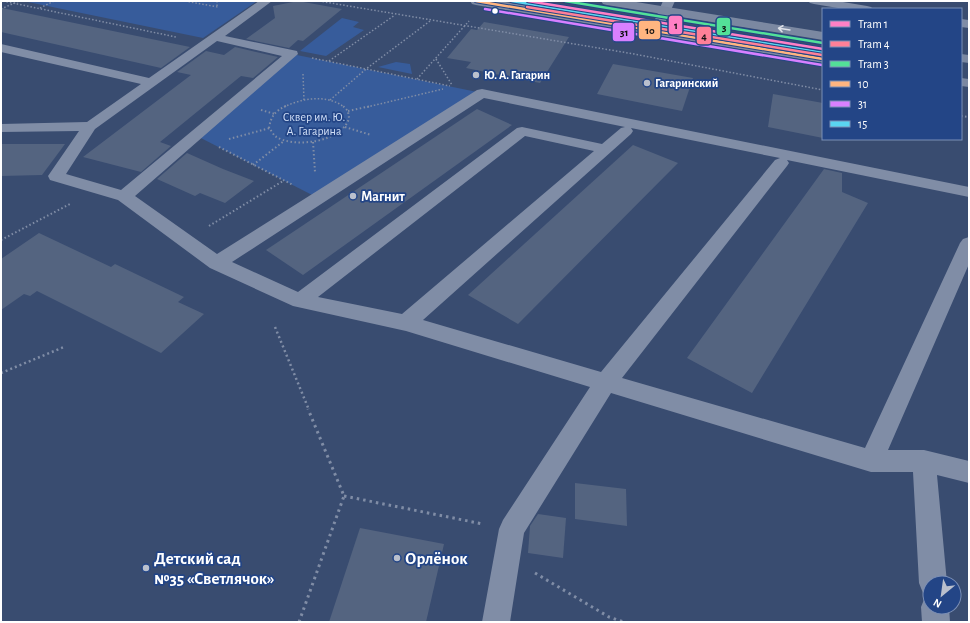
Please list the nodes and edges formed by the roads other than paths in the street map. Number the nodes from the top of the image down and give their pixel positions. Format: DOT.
graph roads {
  1 [pos="266,1"];
  2 [pos="476,1"];
  3 [pos="607,1"];
  4 [pos="814,1"];
  5 [pos="667,6"];
  6 [pos="860,8"];
  7 [pos="656,31"];
  8 [pos="822,36"];
  9 [pos="210,40"];
  10 [pos="1,48"];
  11 [pos="822,59"];
  12 [pos="151,82"];
  13 [pos="482,93"];
  14 [pos="90,126"];
  15 [pos="1,128"];
  16 [pos="522,130"];
  17 [pos="626,132"];
  18 [pos="606,148"];
  19 [pos="781,163"];
  20 [pos="969,192"];
  21 [pos="124,196"];
  22 [pos="969,243"];
  23 [pos="217,263"];
  24 [pos="300,301"];
  25 [pos="406,323"];
  26 [pos="605,383"];
  27 [pos="871,461"];
  28 [pos="924,461"];
  29 [pos="969,472"];
  30 [pos="932,575"];
  31 [pos="496,622"];
  1 -- 9 [label="lane"];
  2 -- 7 [label="main road"];
  3 -- 5 [label="main road"];
  4 -- 6 [label="lane"];
  5 -- 7 [label="lane"];
  8 -- 5 [label="main road, one-way"];
  7 -- 11 [label="main road"];
  9 -- 12 [label="lane"];
  9 -- 21 [label="lane"];
  10 -- 12 [label="lane"];
  12 -- 14 [label="lane"];
  13 -- 16 [label="lane"];
  13 -- 20 [label="lane"];
  13 -- 23 [label="lane"];
  14 -- 15 [label="lane"];
  14 -- 21 [label="lane"];
  16 -- 18 [label="lane"];
  16 -- 24 [label="lane"];
  17 -- 18 [label="lane"];
  18 -- 25 [label="lane"];
  19 -- 26 [label="lane"];
  21 -- 23 [label="lane"];
  22 -- 27 [label="lane"];
  23 -- 24 [label="lane"];
  24 -- 25 [label="lane"];
  25 -- 26 [label="lane"];
  26 -- 27 [label="lane"];
  26 -- 31 [label="lane"];
  27 -- 28 [label="lane"];
  28 -- 29 [label="lane"];
  28 -- 30 [label="lane"];
}
